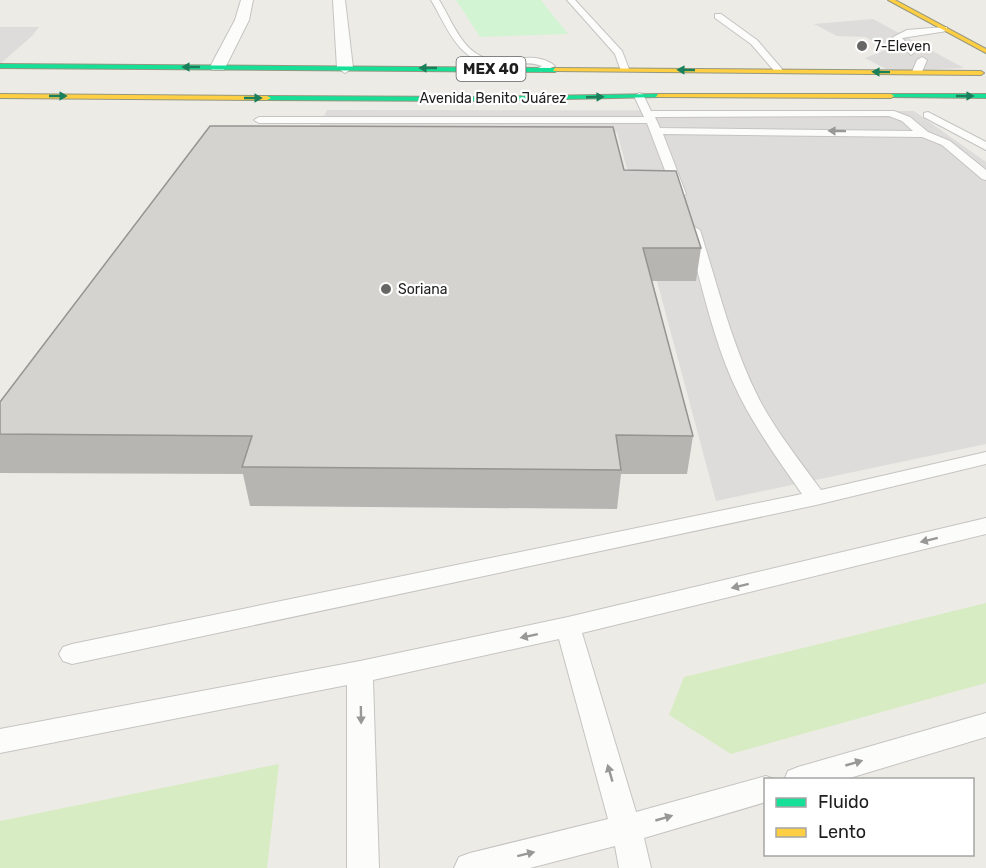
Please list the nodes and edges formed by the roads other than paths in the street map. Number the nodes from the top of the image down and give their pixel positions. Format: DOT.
graph roads {
  1 [pos="247,0"];
  2 [pos="339,0"];
  3 [pos="435,0"];
  4 [pos="571,0"];
  5 [pos="891,0"];
  6 [pos="718,16"];
  7 [pos="944,30"];
  8 [pos="986,51"];
  9 [pos="911,52"];
  10 [pos="0,66"];
  11 [pos="218,67"];
  12 [pos="345,68"];
  13 [pos="541,69"];
  14 [pos="624,69"];
  15 [pos="779,71"];
  16 [pos="985,73"];
  17 [pos="0,96"];
  18 [pos="639,96"];
  19 [pos="986,96"];
  20 [pos="928,115"];
  21 [pos="259,120"];
  22 [pos="652,122"];
  23 [pos="924,134"];
  24 [pos="986,147"];
  25 [pos="986,176"];
  26 [pos="986,458"];
  27 [pos="816,498"];
  28 [pos="986,526"];
  29 [pos="568,627"];
  30 [pos="72,654"];
  31 [pos="360,672"];
  32 [pos="986,725"];
  33 [pos="0,741"];
  34 [pos="805,778"];
  35 [pos="764,789"];
  36 [pos="626,829"];
  37 [pos="363,868"];
  38 [pos="470,868"];
  39 [pos="635,868"];
  1 -- 11 [label="street"];
  2 -- 12 [label="street"];
  3 -- 13 [label="lane"];
  4 -- 14 [label="lane"];
  5 -- 7 [label="main road"];
  6 -- 15 [label="lane"];
  7 -- 8 [label="main road"];
  7 -- 9 [label="lane"];
  11 -- 10 [label="main road, Avenida Benito Juárez / MEX 40, one-way"];
  11 -- 12 [label="main road, Avenida Benito Juárez / MEX 40"];
  13 -- 12 [label="main road, Avenida Benito Juárez / MEX 40, one-way"];
  13 -- 14 [label="main road, Avenida Benito Juárez / MEX 40"];
  15 -- 14 [label="main road, Avenida Benito Juárez / MEX 40, one-way"];
  16 -- 15 [label="main road, Avenida Benito Juárez / MEX 40, one-way"];
  17 -- 18 [label="main road, Avenida Benito Juárez / MEX 40, one-way"];
  18 -- 19 [label="main road, Avenida Benito Juárez / MEX 40, one-way"];
  18 -- 22 [label="lane"];
  20 -- 24 [label="lane"];
  21 -- 22 [label="lane"];
  23 -- 22 [label="lane, one-way"];
  22 -- 23 [label="lane"];
  22 -- 27 [label="lane"];
  23 -- 25 [label="lane"];
  26 -- 27 [label="lane"];
  27 -- 30 [label="lane"];
  28 -- 29 [label="lane, one-way"];
  29 -- 31 [label="lane, one-way"];
  36 -- 29 [label="lane, one-way"];
  31 -- 33 [label="lane"];
  31 -- 37 [label="lane, one-way"];
  34 -- 32 [label="lane, one-way"];
  36 -- 35 [label="lane, one-way"];
  38 -- 36 [label="lane, one-way"];
  36 -- 39 [label="lane"];
}
